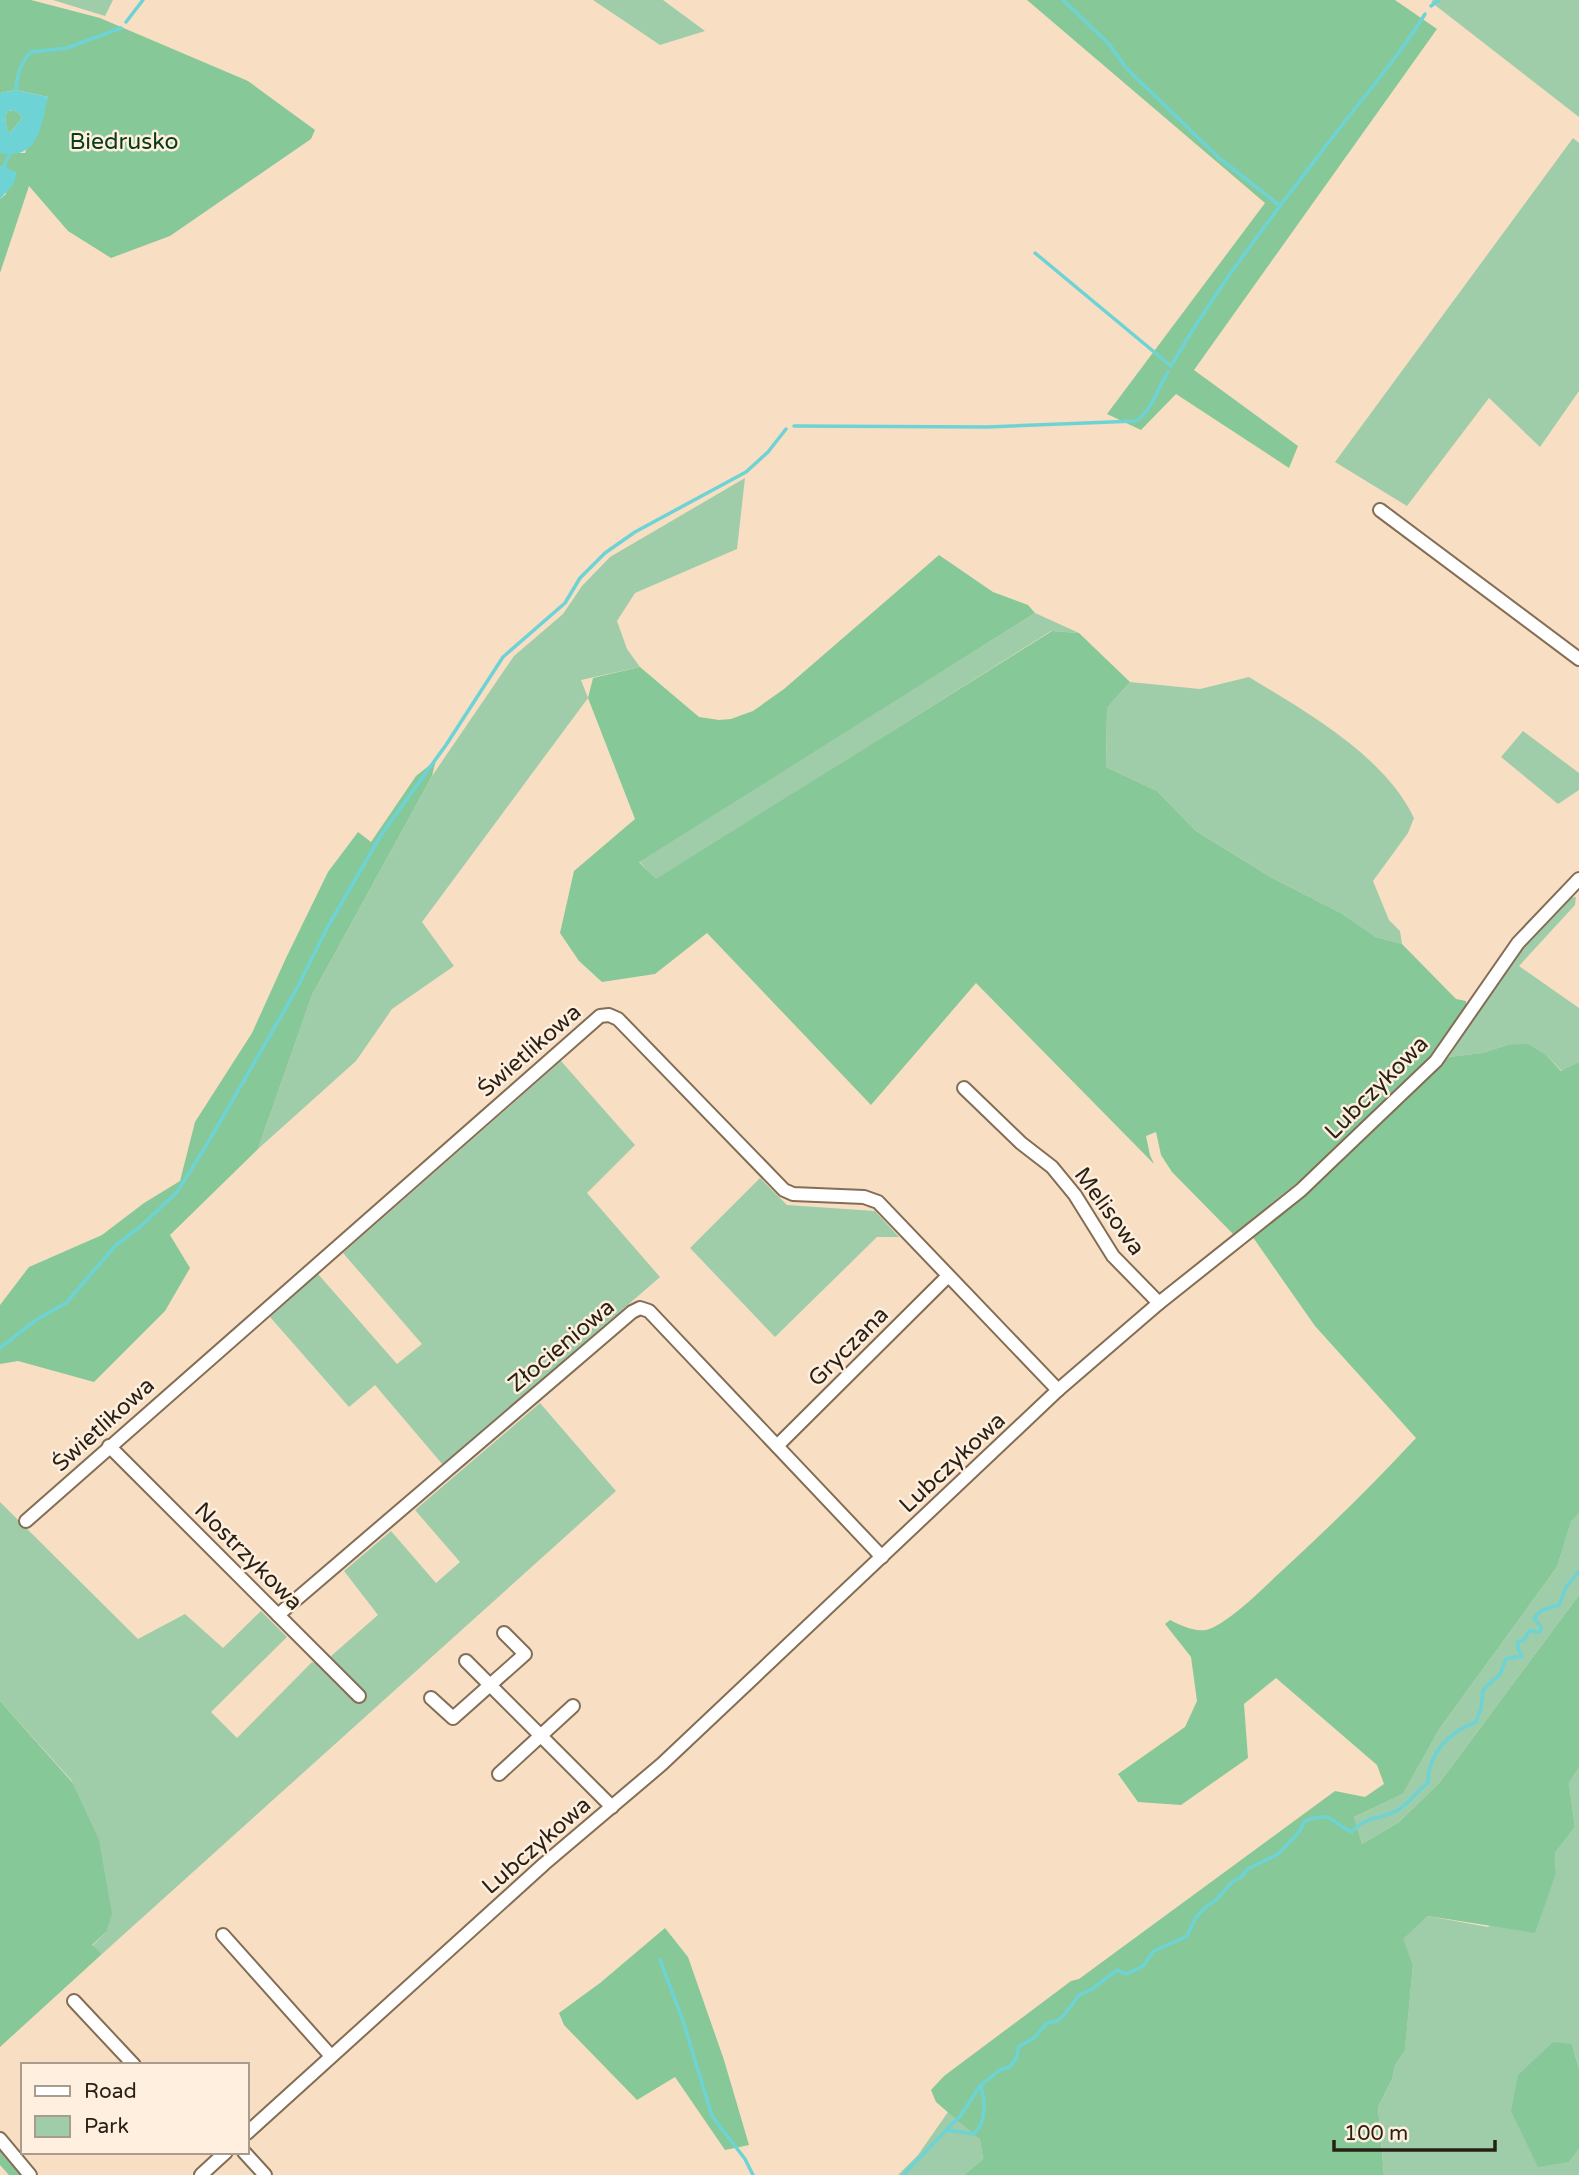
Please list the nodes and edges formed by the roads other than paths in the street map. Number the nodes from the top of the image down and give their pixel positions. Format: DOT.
graph roads {
  1 [pos="1380,510"];
  2 [pos="1579,659"];
  3 [pos="1579,879"];
  4 [pos="964,1088"];
  5 [pos="948,1276"];
  6 [pos="1158,1303"];
  7 [pos="1058,1390"];
  8 [pos="109,1446"];
  9 [pos="777,1446"];
  10 [pos="26,1521"];
  11 [pos="882,1557"];
  12 [pos="278,1615"];
  13 [pos="504,1633"];
  14 [pos="466,1661"];
  15 [pos="489,1686"];
  16 [pos="359,1696"];
  17 [pos="431,1698"];
  18 [pos="573,1706"];
  19 [pos="541,1737"];
  20 [pos="499,1774"];
  21 [pos="612,1807"];
  22 [pos="223,1935"];
  23 [pos="74,2001"];
  24 [pos="331,2056"];
  25 [pos="132,2063"];
  26 [pos="248,2132"];
  27 [pos="0,2139"];
  28 [pos="221,2154"];
  29 [pos="246,2154"];
  30 [pos="30,2175"];
  31 [pos="201,2175"];
  32 [pos="265,2175"];
  1 -- 2 [label="street"];
  3 -- 6 [label="street, Lubczykowa"];
  4 -- 6 [label="street, Melisowa"];
  5 -- 7 [label="street, Świetlikowa"];
  5 -- 8 [label="street, Świetlikowa"];
  5 -- 9 [label="street, Gryczana"];
  6 -- 7 [label="street, Lubczykowa"];
  7 -- 11 [label="street, Lubczykowa"];
  8 -- 10 [label="street, Świetlikowa"];
  8 -- 12 [label="street, Nostrzykowa"];
  9 -- 11 [label="street, Złocieniowa"];
  9 -- 12 [label="street, Złocieniowa"];
  11 -- 21 [label="street, Lubczykowa"];
  12 -- 16 [label="street, Nostrzykowa"];
  13 -- 15 [label="street"];
  14 -- 15 [label="street"];
  15 -- 17 [label="street"];
  15 -- 19 [label="street"];
  18 -- 19 [label="street"];
  19 -- 20 [label="street"];
  19 -- 21 [label="street"];
  21 -- 24 [label="street, Lubczykowa"];
  22 -- 24 [label="street"];
  23 -- 25 [label="street"];
  24 -- 26 [label="street, Lubczykowa"];
  27 -- 30 [label="street"];
  28 -- 31 [label="street"];
  29 -- 32 [label="street"];
}
